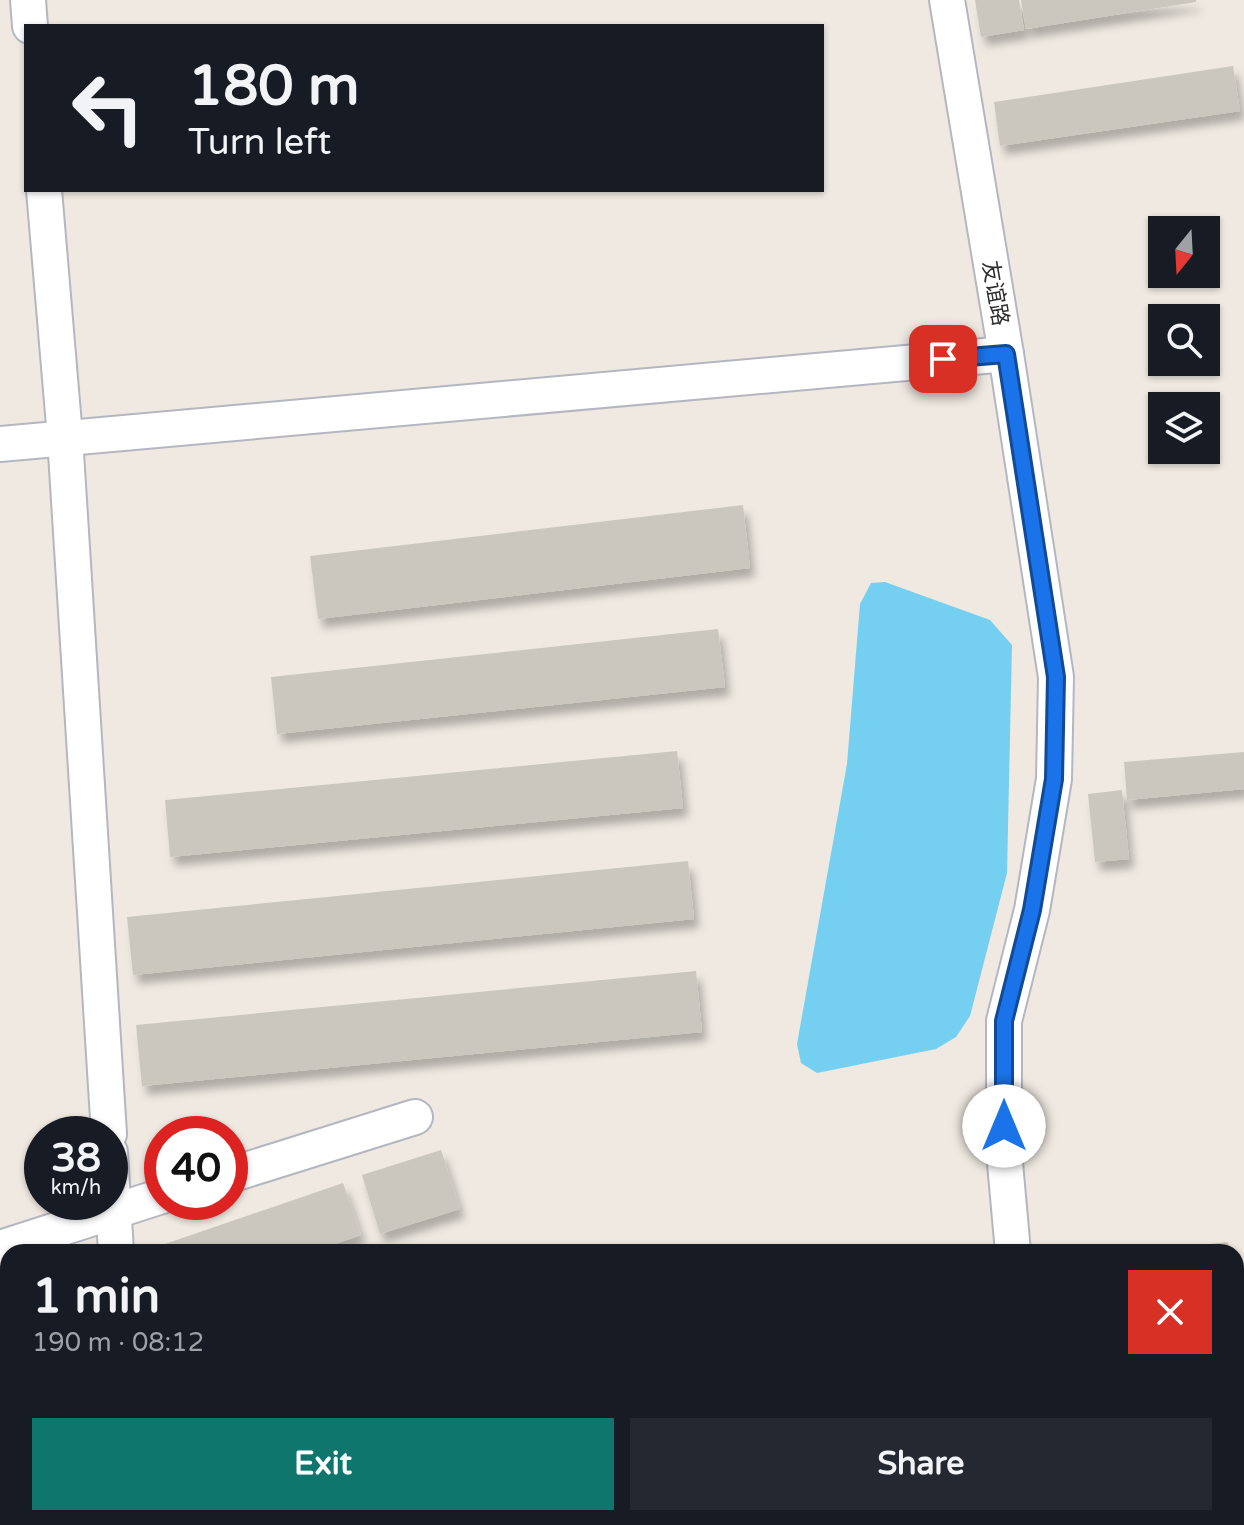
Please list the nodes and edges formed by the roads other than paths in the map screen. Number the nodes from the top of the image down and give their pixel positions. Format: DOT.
graph roads {
  1 [pos="28,0"];
  2 [pos="947,0"];
  3 [pos="30,24"];
  4 [pos="44,192"];
  5 [pos="1006,354"];
  6 [pos="65,437"];
  7 [pos="0,444"];
  8 [pos="108,1116"];
  9 [pos="415,1117"];
  10 [pos="248,1169"];
  11 [pos="86,1220"];
  12 [pos="114,1220"];
  13 [pos="12,1244"];
  14 [pos="116,1244"];
  15 [pos="1012,1244"];
  1 -- 3 [label="street"];
  2 -- 5 [label="street, 友谊路"];
  4 -- 6 [label="street"];
  5 -- 6 [label="street"];
  5 -- 15 [label="street, 友谊路"];
  6 -- 7 [label="street"];
  6 -- 8 [label="street"];
  9 -- 10 [label="street"];
  11 -- 13 [label="street"];
  12 -- 14 [label="street"];
}
